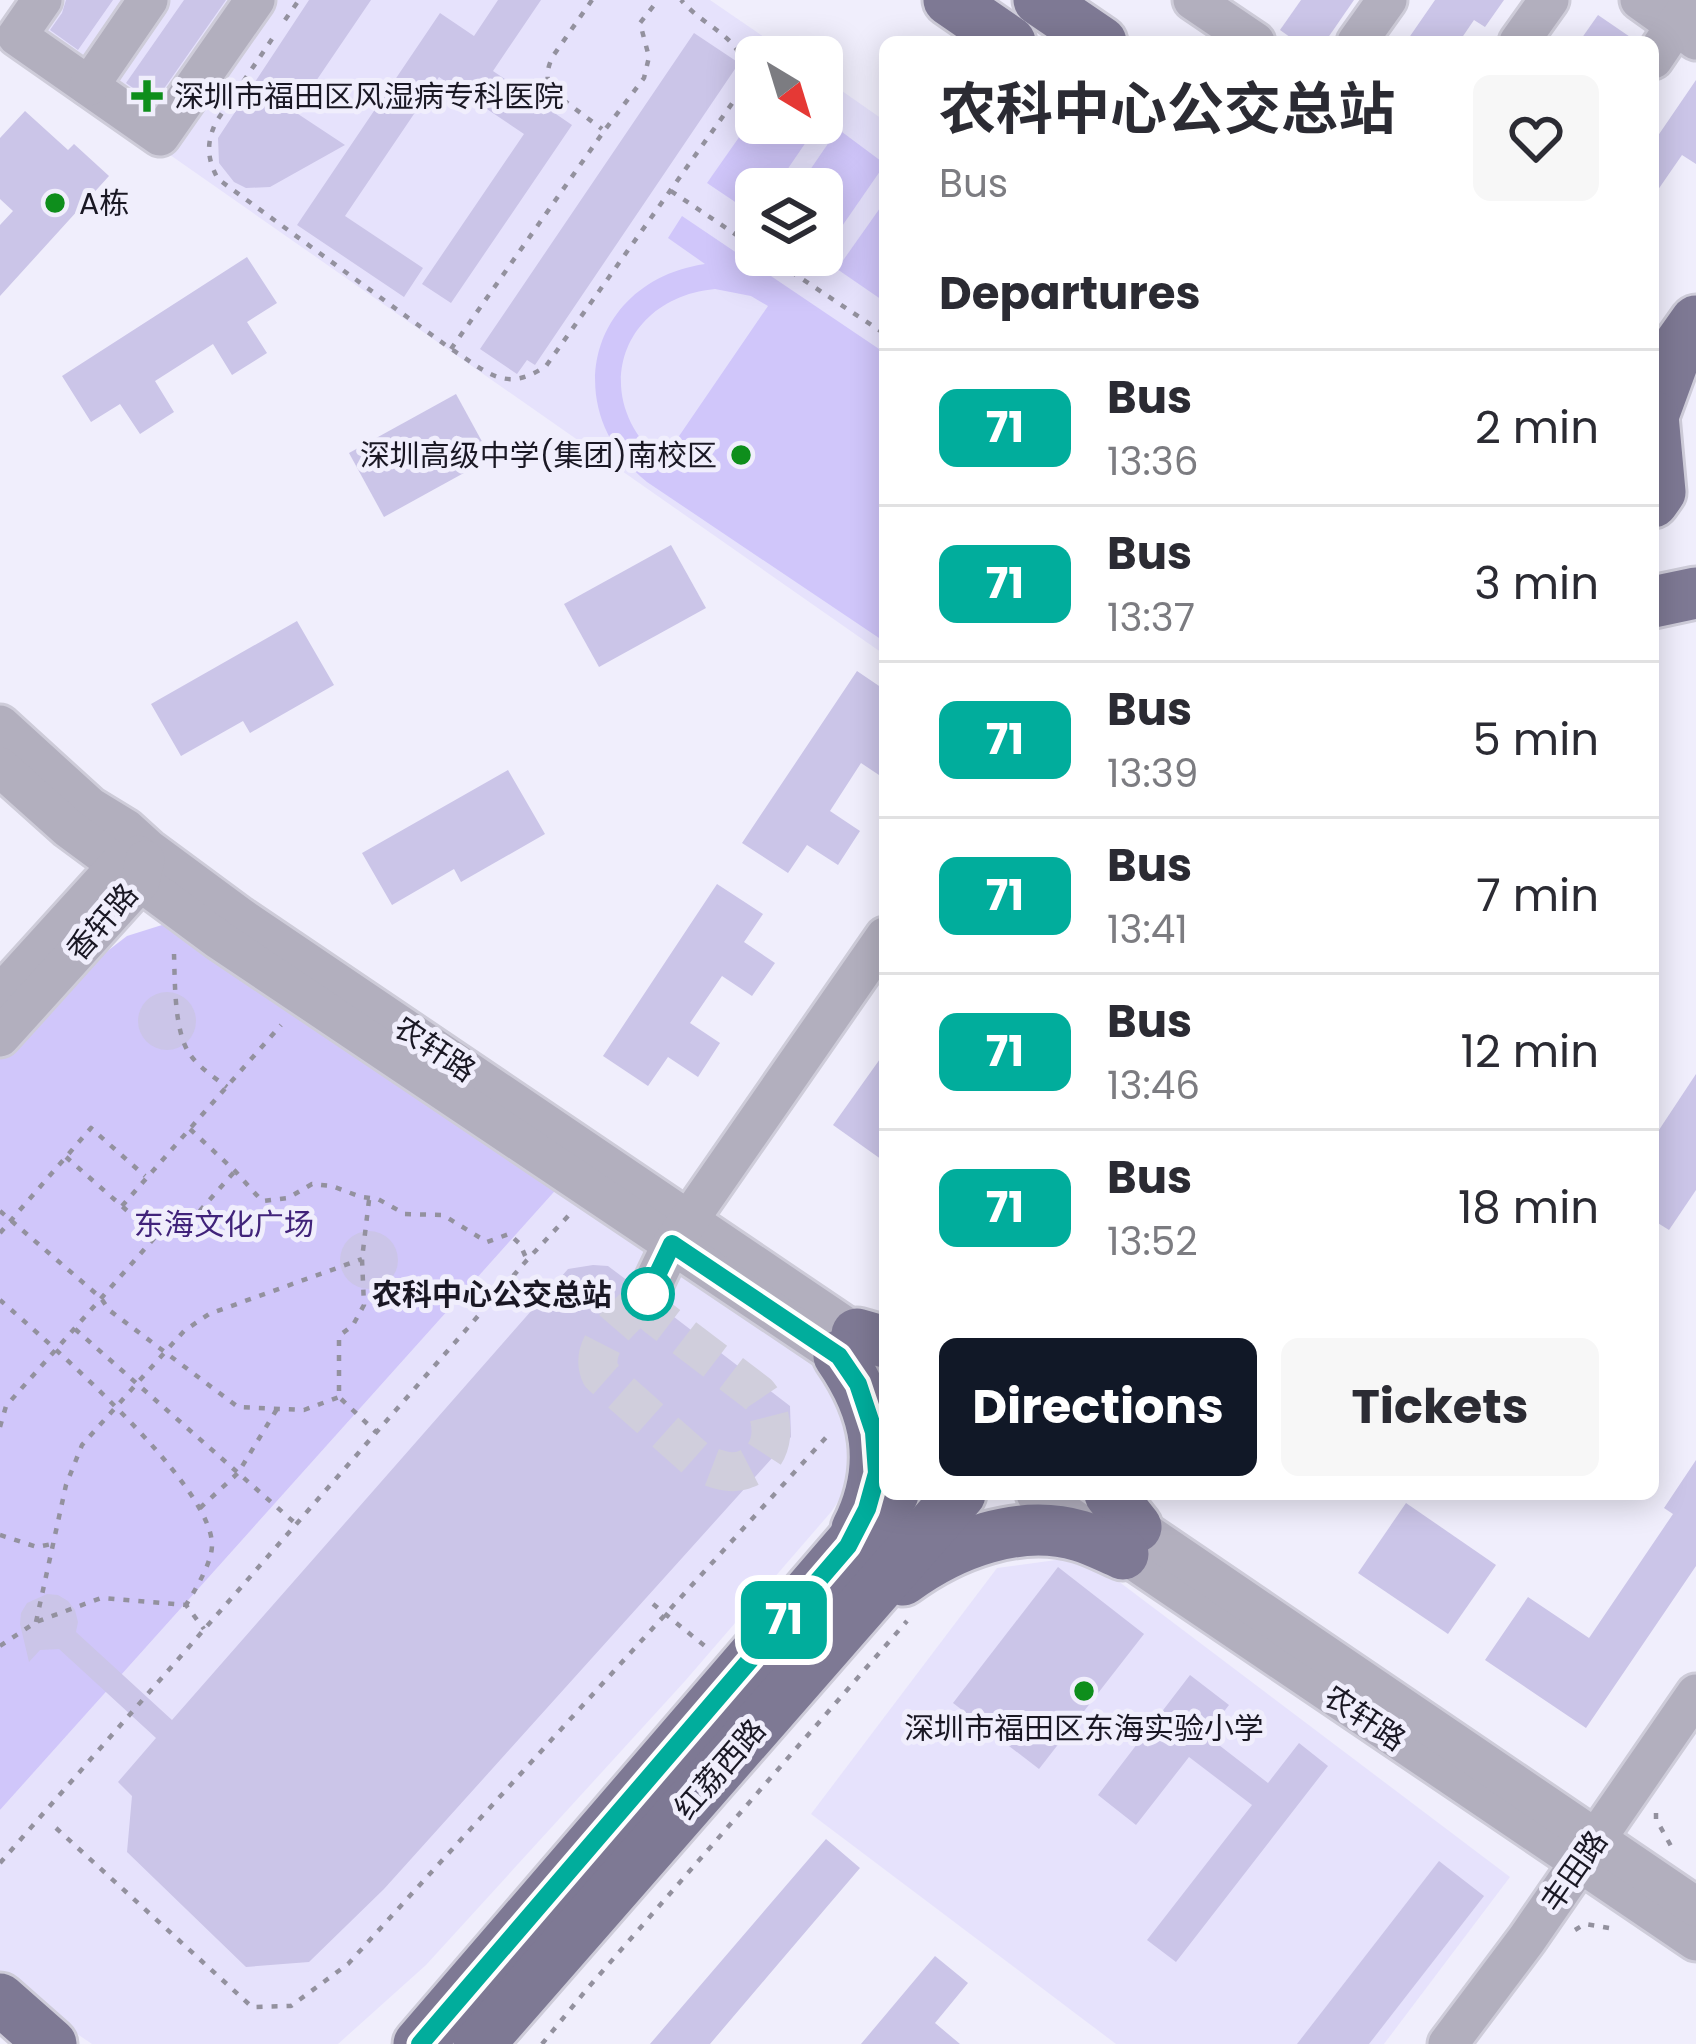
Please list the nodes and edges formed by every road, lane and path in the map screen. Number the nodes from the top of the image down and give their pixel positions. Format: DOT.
graph roads {
  1 [pos="42,0"];
  2 [pos="148,0"];
  3 [pos="255,0"];
  4 [pos="299,0"];
  5 [pos="592,0"];
  6 [pos="658,0"];
  7 [pos="681,0"];
  8 [pos="949,0"];
  9 [pos="1387,0"];
  10 [pos="1549,0"];
  11 [pos="1640,0"];
  12 [pos="1210,5"];
  13 [pos="1688,22"];
  14 [pos="1001,36"];
  15 [pos="1248,36"];
  16 [pos="1362,36"];
  17 [pos="1523,36"];
  18 [pos="1659,53"];
  19 [pos="89,86"];
  20 [pos="604,131"];
  21 [pos="671,191"];
  22 [pos="735,234"];
  23 [pos="798,276"];
  24 [pos="1696,321"];
  25 [pos="879,330"];
  26 [pos="451,349"];
  27 [pos="1659,400"];
  28 [pos="1659,420"];
  29 [pos="1696,446"];
  30 [pos="1659,458"];
  31 [pos="1665,500"];
  32 [pos="1696,593"];
  33 [pos="1659,601"];
  34 [pos="0,725"];
  35 [pos="0,767"];
  36 [pos="135,866"];
  37 [pos="879,947"];
  38 [pos="174,954"];
  39 [pos="0,995"];
  40 [pos="293,1012"];
  41 [pos="0,1036"];
  42 [pos="226,1087"];
  43 [pos="190,1129"];
  44 [pos="66,1157"];
  45 [pos="236,1171"];
  46 [pos="147,1177"];
  47 [pos="370,1197"];
  48 [pos="122,1206"];
  49 [pos="574,1210"];
  50 [pos="0,1211"];
  51 [pos="11,1220"];
  52 [pos="680,1232"];
  53 [pos="0,1233"];
  54 [pos="156,1236"];
  55 [pos="362,1259"];
  56 [pos="527,1260"];
  57 [pos="648,1294"];
  58 [pos="101,1298"];
  59 [pos="0,1300"];
  60 [pos="74,1329"];
  61 [pos="866,1346"];
  62 [pos="56,1349"];
  63 [pos="165,1352"];
  64 [pos="879,1375"];
  65 [pos="138,1383"];
  66 [pos="339,1396"];
  67 [pos="0,1400"];
  68 [pos="7,1406"];
  69 [pos="114,1408"];
  70 [pos="277,1409"];
  71 [pos="0,1426"];
  72 [pos="834,1429"];
  73 [pos="376,1432"];
  74 [pos="238,1473"];
  75 [pos="888,1500"];
  76 [pos="955,1500"];
  77 [pos="1053,1500"];
  78 [pos="1095,1500"];
  79 [pos="200,1508"];
  80 [pos="296,1524"];
  81 [pos="1123,1525"];
  82 [pos="0,1535"];
  83 [pos="52,1544"];
  84 [pos="848,1546"];
  85 [pos="653,1604"];
  86 [pos="186,1605"];
  87 [pos="914,1614"];
  88 [pos="667,1615"];
  89 [pos="854,1616"];
  90 [pos="36,1622"];
  91 [pos="204,1629"];
  92 [pos="0,1646"];
  93 [pos="739,1674"];
  94 [pos="1696,1694"];
  95 [pos="56,1828"];
  96 [pos="1587,1852"];
  97 [pos="0,1863"];
  98 [pos="1696,1907"];
  99 [pos="1696,1941"];
  100 [pos="0,1999"];
  101 [pos="420,2043"];
  102 [pos="51,2044"];
  103 [pos="479,2044"];
  104 [pos="542,2044"];
  105 [pos="1448,2044"];
  1 -- 19 [label="street"];
  2 -- 19 [label="street"];
  3 -- 19 [label="street"];
  4 -- 26 [label="path"];
  5 -- 20 [label="path"];
  6 -- 20 [label="path"];
  7 -- 21 [label="path"];
  8 -- 14 [label="main road"];
  9 -- 16 [label="street"];
  10 -- 17 [label="street"];
  11 -- 13 [label="street"];
  12 -- 15 [label="street"];
  13 -- 18 [label="street"];
  20 -- 26 [label="path"];
  21 -- 22 [label="path"];
  21 -- 26 [label="path"];
  23 -- 25 [label="path"];
  24 -- 27 [label="main road"];
  28 -- 29 [label="main road"];
  30 -- 31 [label="main road"];
  32 -- 33 [label="main road"];
  34 -- 36 [label="street, 农轩路"];
  35 -- 36 [label="street, 农轩路"];
  36 -- 39 [label="street, 香轩路"];
  36 -- 41 [label="street, 香轩路"];
  36 -- 52 [label="street, 农轩路"];
  37 -- 52 [label="street"];
  38 -- 42 [label="path"];
  40 -- 42 [label="path"];
  42 -- 43 [label="path"];
  43 -- 45 [label="path"];
  43 -- 46 [label="path"];
  44 -- 46 [label="path"];
  44 -- 48 [label="path"];
  44 -- 51 [label="path"];
  45 -- 47 [label="path"];
  45 -- 54 [label="path"];
  46 -- 48 [label="path"];
  47 -- 55 [label="path"];
  47 -- 56 [label="path"];
  48 -- 54 [label="path"];
  49 -- 56 [label="path"];
  50 -- 51 [label="path"];
  51 -- 53 [label="path"];
  51 -- 58 [label="path"];
  52 -- 57 [label="street"];
  52 -- 61 [label="street, 农轩路"];
  54 -- 58 [label="path"];
  55 -- 63 [label="path"];
  55 -- 66 [label="path"];
  56 -- 73 [label="path"];
  58 -- 60 [label="path"];
  58 -- 63 [label="path"];
  59 -- 62 [label="path"];
  60 -- 62 [label="path"];
  60 -- 65 [label="path"];
  61 -- 64 [label="street, 农轩路"];
  61 -- 84 [label="main road"];
  62 -- 68 [label="path"];
  62 -- 69 [label="path"];
  63 -- 65 [label="path"];
  63 -- 70 [label="path"];
  65 -- 69 [label="path"];
  65 -- 74 [label="path"];
  66 -- 70 [label="path"];
  66 -- 73 [label="path"];
  67 -- 68 [label="path"];
  68 -- 71 [label="path"];
  69 -- 79 [label="path"];
  69 -- 83 [label="path"];
  70 -- 74 [label="path"];
  72 -- 88 [label="path"];
  73 -- 80 [label="path"];
  74 -- 79 [label="path"];
  74 -- 80 [label="path"];
  75 -- 84 [label="main road, 红荔西路"];
  76 -- 89 [label="main road, 红荔西路"];
  77 -- 81 [label="street, 农轩路"];
  78 -- 81 [label="street, 农轩路"];
  79 -- 86 [label="path"];
  80 -- 91 [label="path"];
  81 -- 89 [label="main road"];
  81 -- 96 [label="street, 农轩路"];
  82 -- 83 [label="path"];
  83 -- 90 [label="path"];
  84 -- 93 [label="main road, 红荔西路"];
  85 -- 88 [label="path"];
  86 -- 90 [label="path"];
  86 -- 91 [label="path"];
  87 -- 104 [label="path"];
  88 -- 93 [label="path"];
  88 -- 95 [label="path"];
  89 -- 103 [label="main road, 红荔西路"];
  90 -- 92 [label="path"];
  91 -- 97 [label="path"];
  93 -- 101 [label="main road, 红荔西路"];
  94 -- 96 [label="street, 丰田路"];
  96 -- 98 [label="street, 农轩路"];
  96 -- 99 [label="street, 农轩路"];
  96 -- 105 [label="street, 丰田路"];
  100 -- 102 [label="main road"];
}
